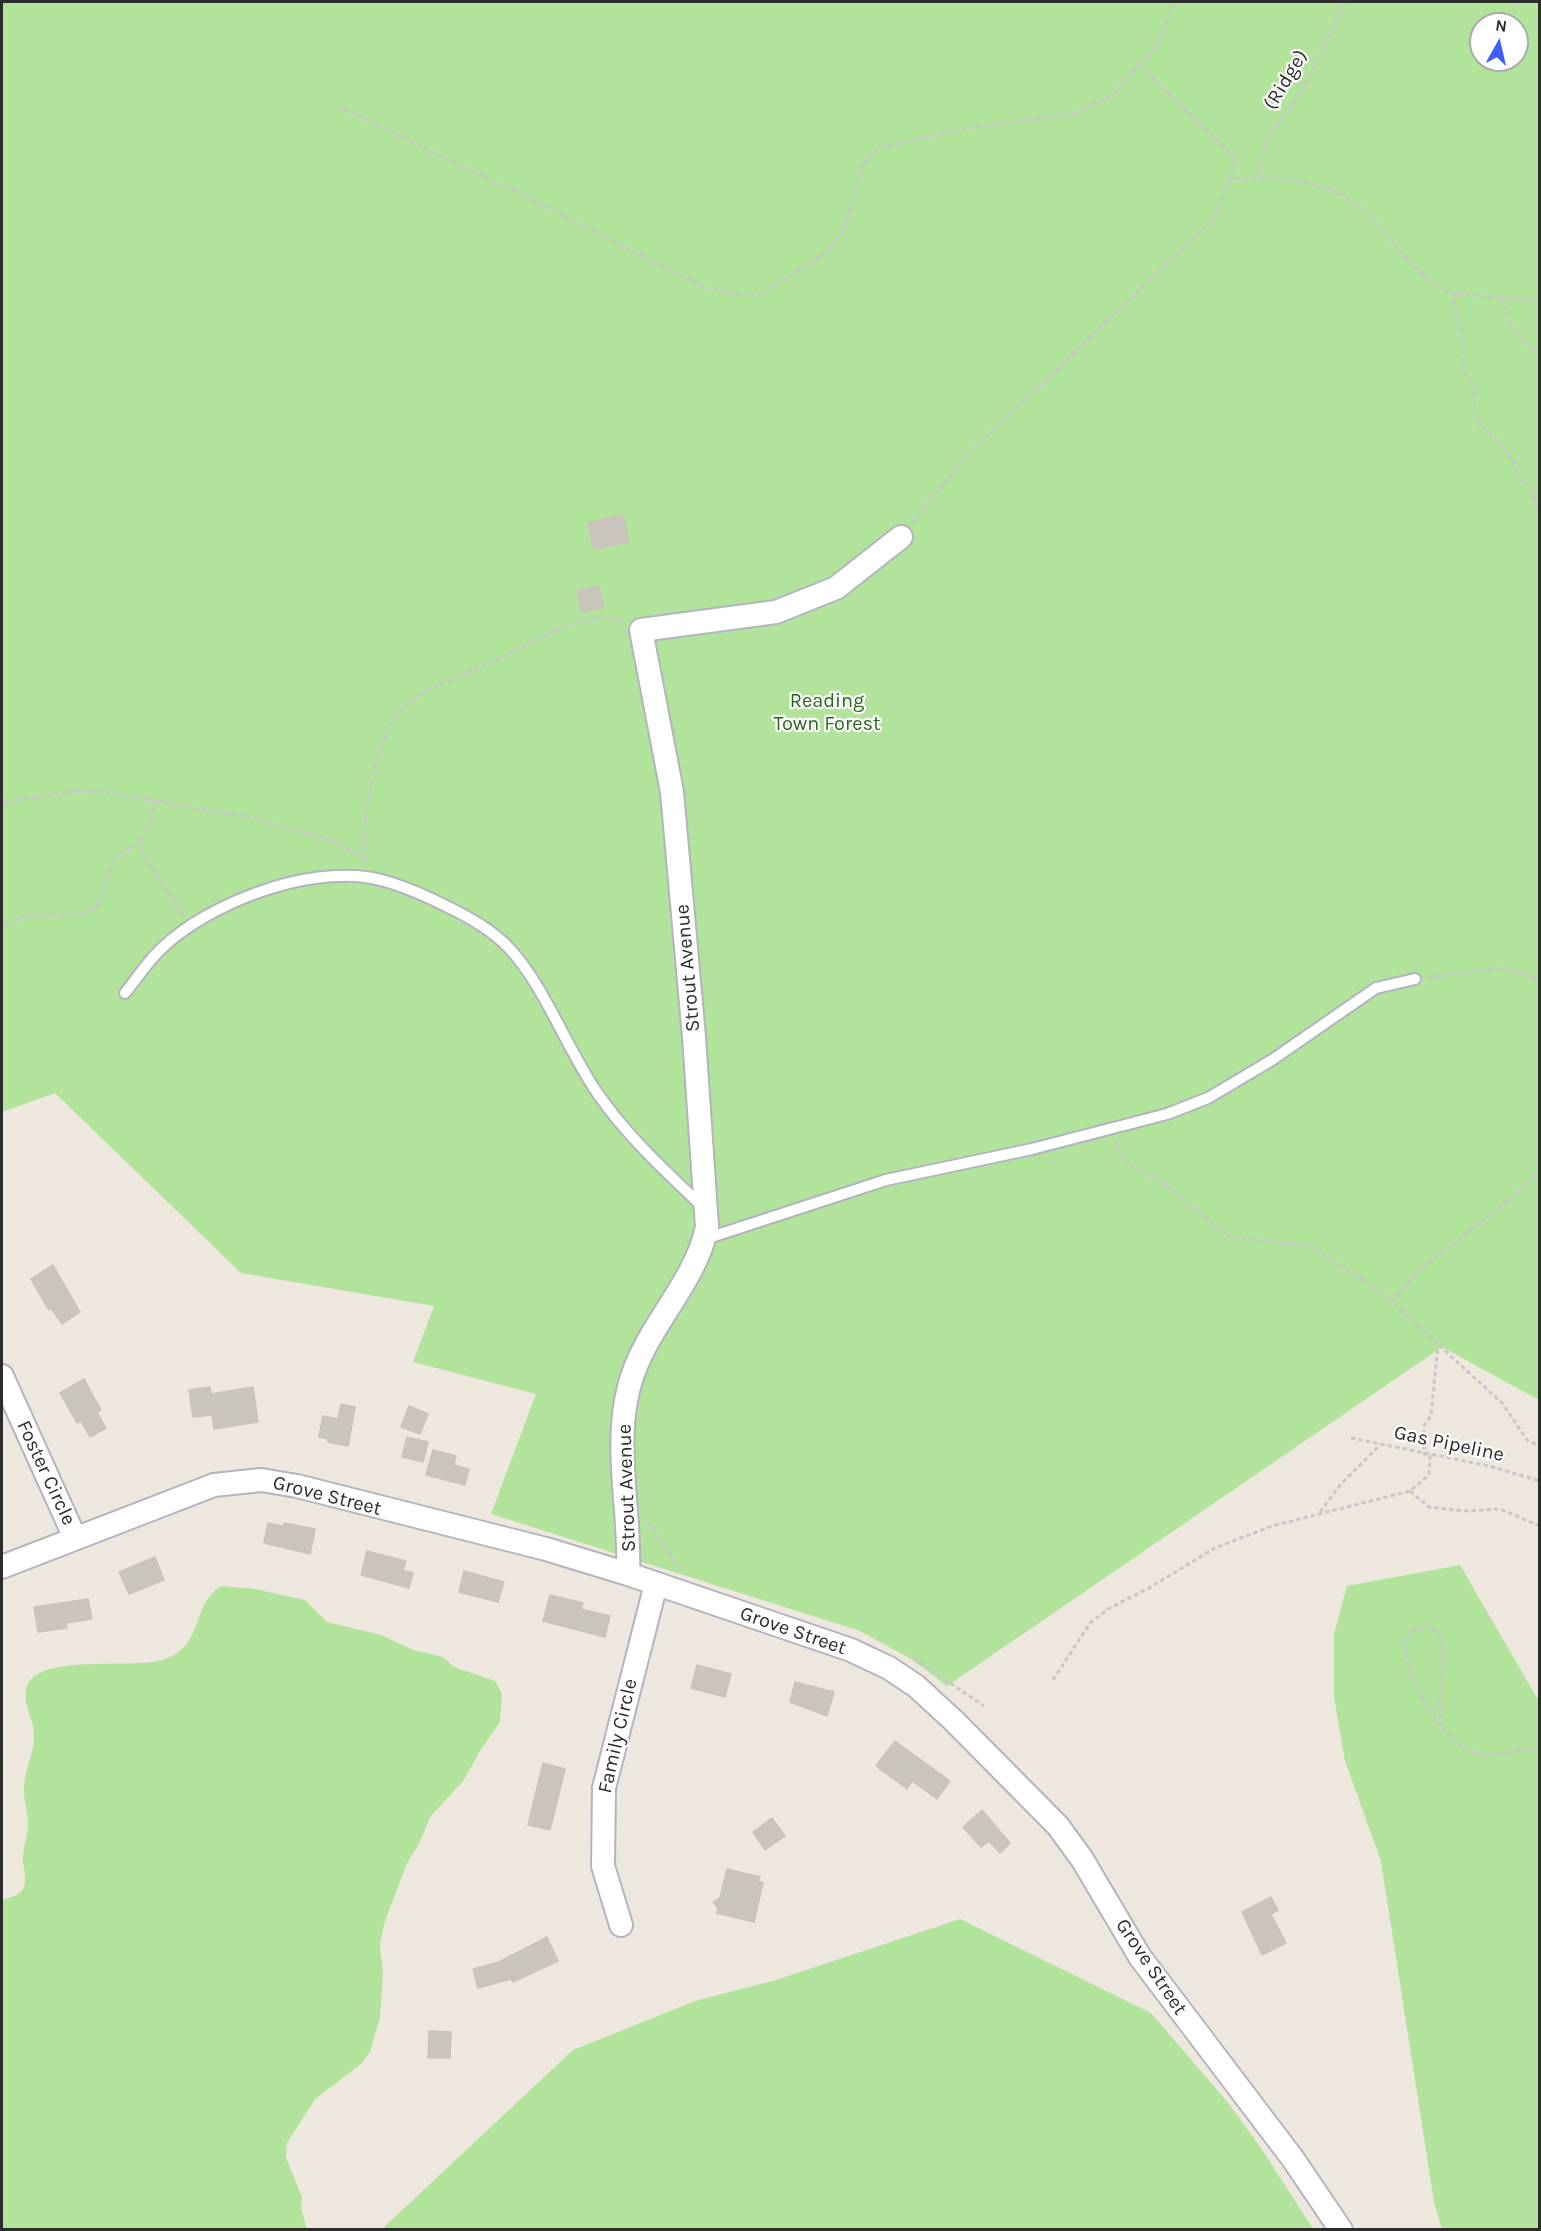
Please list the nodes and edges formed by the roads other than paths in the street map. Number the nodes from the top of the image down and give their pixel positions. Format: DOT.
graph roads {
  1 [pos="901,537"];
  2 [pos="1415,979"];
  3 [pos="125,993"];
  4 [pos="705,1209"];
  5 [pos="704,1239"];
  6 [pos="2,1376"];
  7 [pos="75,1538"];
  8 [pos="2,1567"];
  9 [pos="628,1574"];
  10 [pos="656,1584"];
  11 [pos="621,1925"];
  12 [pos="1341,2229"];
  1 -- 4 [label="street, Strout Avenue"];
  2 -- 5 [label="lane"];
  3 -- 4 [label="lane"];
  4 -- 5 [label="street, Strout Avenue"];
  5 -- 9 [label="street, Strout Avenue"];
  6 -- 7 [label="street, Foster Circle"];
  7 -- 8 [label="street, Grove Street"];
  7 -- 9 [label="street, Grove Street"];
  9 -- 10 [label="street, Grove Street"];
  10 -- 11 [label="street, Family Circle"];
  10 -- 12 [label="street, Grove Street"];
}
